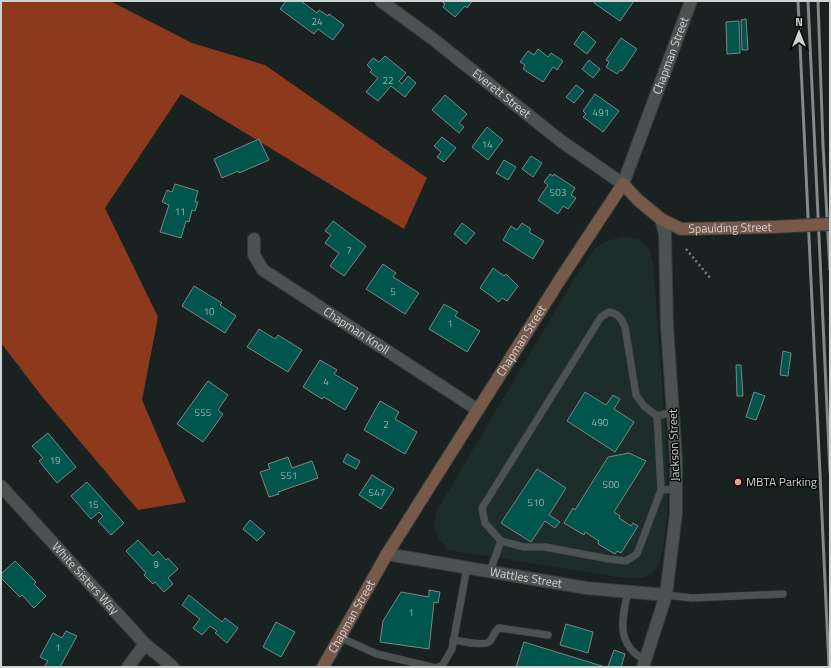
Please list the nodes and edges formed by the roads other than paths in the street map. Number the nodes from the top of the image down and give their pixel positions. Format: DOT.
graph roads {
  1 [pos="381,1"];
  2 [pos="691,1"];
  3 [pos="623,184"];
  4 [pos="661,219"];
  5 [pos="830,224"];
  6 [pos="254,239"];
  7 [pos="478,410"];
  8 [pos="673,412"];
  9 [pos="657,416"];
  10 [pos="1,486"];
  11 [pos="676,489"];
  12 [pos="661,490"];
  13 [pos="500,541"];
  14 [pos="387,554"];
  15 [pos="467,567"];
  16 [pos="490,571"];
  17 [pos="628,591"];
  18 [pos="783,594"];
  19 [pos="666,595"];
  20 [pos="548,635"];
  21 [pos="339,637"];
  22 [pos="454,640"];
  23 [pos="145,644"];
  24 [pos="644,664"];
  25 [pos="128,667"];
  26 [pos="173,667"];
  27 [pos="323,667"];
  28 [pos="432,667"];
  29 [pos="438,667"];
  1 -- 3 [label="street, Everett Street"];
  2 -- 3 [label="street, Chapman Street"];
  3 -- 4 [label="main road, Spaulding Street"];
  3 -- 7 [label="main road, Chapman Street"];
  4 -- 5 [label="main road, Spaulding Street, bridge"];
  4 -- 8 [label="street, Jackson Street"];
  6 -- 7 [label="street, Chapman Knoll"];
  7 -- 14 [label="main road, Chapman Street"];
  8 -- 9 [label="lane"];
  8 -- 11 [label="street, Jackson Street"];
  9 -- 12 [label="lane"];
  9 -- 13 [label="lane"];
  10 -- 23 [label="street, White Sisters Way"];
  11 -- 12 [label="lane"];
  11 -- 19 [label="street, Jackson Street"];
  12 -- 13 [label="lane"];
  13 -- 16 [label="lane"];
  14 -- 15 [label="street, Wattles Street"];
  14 -- 21 [label="main road, Chapman Street"];
  15 -- 16 [label="street, Wattles Street"];
  15 -- 22 [label="lane"];
  16 -- 17 [label="street, Wattles Street"];
  17 -- 19 [label="street, Wattles Street"];
  17 -- 24 [label="lane"];
  18 -- 19 [label="lane"];
  19 -- 24 [label="street, Jackson Street"];
  20 -- 22 [label="lane"];
  21 -- 27 [label="main road, Chapman Street"];
  21 -- 28 [label="lane"];
  22 -- 29 [label="lane"];
  23 -- 25 [label="street"];
  23 -- 26 [label="street, White Sisters Way"];
}
